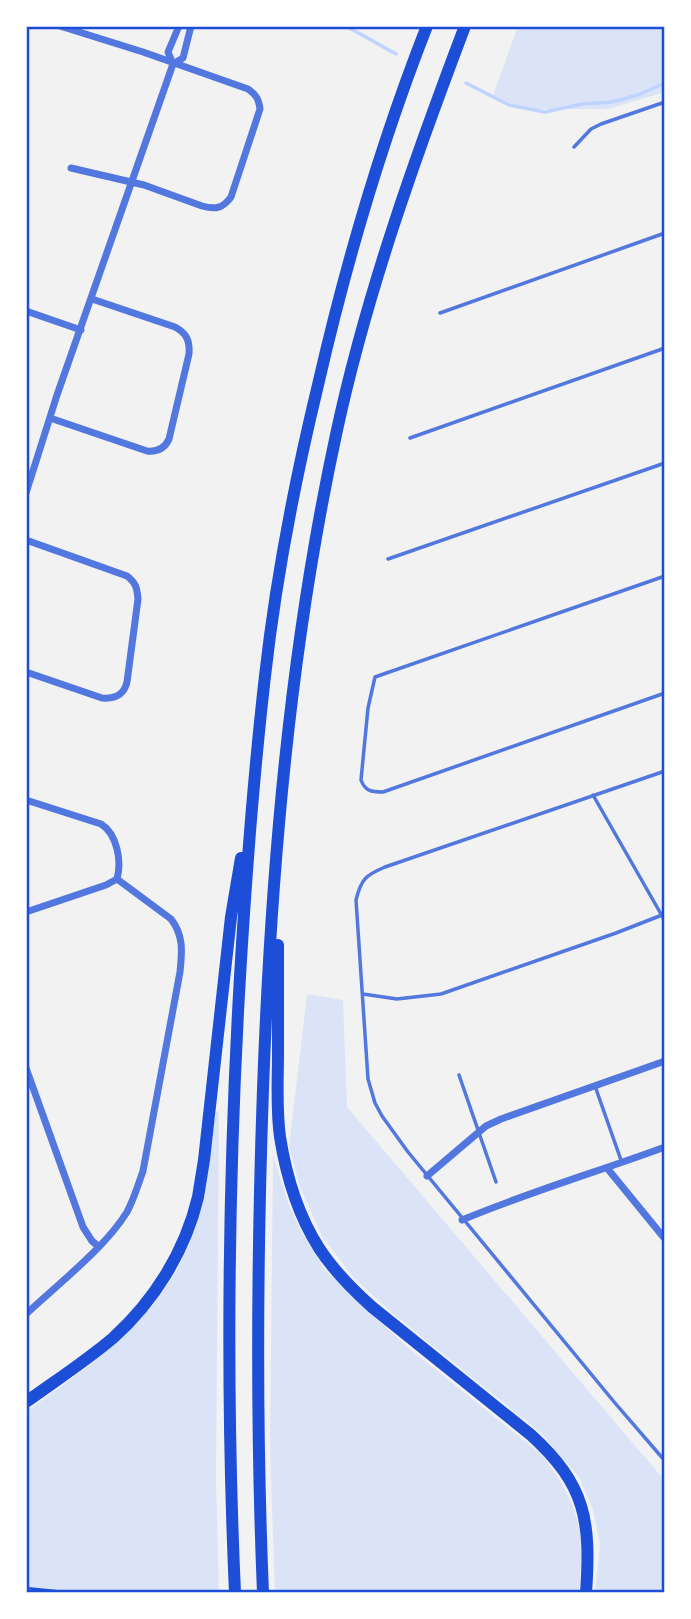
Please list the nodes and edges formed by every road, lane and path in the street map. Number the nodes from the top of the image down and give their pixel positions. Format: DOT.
graph roads {
  1 [pos="60,26"];
  2 [pos="179,26"];
  3 [pos="191,26"];
  4 [pos="427,26"];
  5 [pos="465,26"];
  6 [pos="173,64"];
  7 [pos="665,102"];
  8 [pos="574,147"];
  9 [pos="71,167"];
  10 [pos="132,183"];
  11 [pos="665,233"];
  12 [pos="92,299"];
  13 [pos="26,312"];
  14 [pos="440,313"];
  15 [pos="80,330"];
  16 [pos="665,348"];
  17 [pos="50,418"];
  18 [pos="410,438"];
  19 [pos="26,462"];
  20 [pos="665,463"];
  21 [pos="36,465"];
  22 [pos="26,493"];
  23 [pos="26,540"];
  24 [pos="388,559"];
  25 [pos="665,576"];
  26 [pos="26,671"];
  27 [pos="665,693"];
  28 [pos="665,771"];
  29 [pos="593,795"];
  30 [pos="253,799"];
  31 [pos="26,800"];
  32 [pos="278,831"];
  33 [pos="117,879"];
  34 [pos="26,912"];
  35 [pos="662,915"];
  36 [pos="665,921"];
  37 [pos="362,993"];
  38 [pos="665,1061"];
  39 [pos="26,1068"];
  40 [pos="458,1075"];
  41 [pos="595,1086"];
  42 [pos="478,1132"];
  43 [pos="665,1147"];
  44 [pos="622,1163"];
  45 [pos="607,1168"];
  46 [pos="427,1176"];
  47 [pos="496,1182"];
  48 [pos="462,1220"];
  49 [pos="665,1239"];
  50 [pos="99,1247"];
  51 [pos="26,1314"];
  52 [pos="26,1402"];
  53 [pos="665,1461"];
  54 [pos="235,1586"];
  55 [pos="26,1588"];
  56 [pos="262,1588"];
  57 [pos="75,1593"];
  58 [pos="586,1593"];
  1 -- 6 [label="street"];
  2 -- 6 [label="street"];
  3 -- 6 [label="street"];
  4 -- 30 [label="highway"];
  5 -- 32 [label="highway"];
  6 -- 10 [label="street"];
  6 -- 10 [label="street"];
  7 -- 8 [label="lane"];
  9 -- 10 [label="street"];
  10 -- 12 [label="street"];
  11 -- 14 [label="lane"];
  12 -- 15 [label="street"];
  12 -- 17 [label="street"];
  13 -- 15 [label="street"];
  15 -- 17 [label="street"];
  16 -- 18 [label="lane"];
  17 -- 21 [label="street"];
  19 -- 21 [label="street"];
  20 -- 24 [label="lane"];
  21 -- 22 [label="street"];
  23 -- 26 [label="street"];
  25 -- 27 [label="lane"];
  28 -- 29 [label="lane"];
  29 -- 35 [label="lane"];
  29 -- 37 [label="lane"];
  30 -- 52 [label="highway"];
  30 -- 54 [label="highway"];
  31 -- 33 [label="street"];
  32 -- 56 [label="highway"];
  32 -- 58 [label="highway"];
  33 -- 34 [label="street"];
  33 -- 50 [label="street"];
  35 -- 36 [label="lane"];
  35 -- 37 [label="lane"];
  37 -- 46 [label="lane"];
  38 -- 41 [label="street"];
  39 -- 50 [label="street"];
  40 -- 42 [label="lane"];
  41 -- 42 [label="street"];
  41 -- 44 [label="lane"];
  42 -- 46 [label="street"];
  42 -- 47 [label="lane"];
  43 -- 44 [label="street"];
  44 -- 45 [label="street"];
  45 -- 48 [label="street"];
  45 -- 49 [label="street"];
  46 -- 48 [label="lane"];
  48 -- 53 [label="lane"];
  50 -- 51 [label="street"];
  55 -- 57 [label="path"];
}
